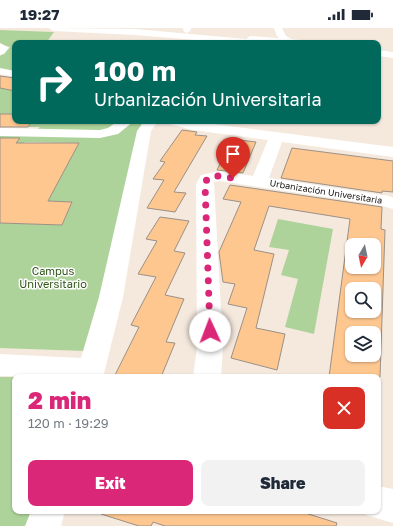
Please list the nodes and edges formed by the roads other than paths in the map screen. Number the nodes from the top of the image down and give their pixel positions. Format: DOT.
graph roads {
  1 [pos="53,28"];
  2 [pos="123,28"];
  3 [pos="278,28"];
  4 [pos="231,40"];
  5 [pos="286,40"];
  6 [pos="381,49"];
  7 [pos="393,50"];
  8 [pos="381,53"];
  9 [pos="393,55"];
  10 [pos="0,71"];
  11 [pos="12,73"];
  12 [pos="123,124"];
  13 [pos="149,124"];
  14 [pos="185,124"];
  15 [pos="0,132"];
  16 [pos="277,136"];
  17 [pos="393,152"];
  18 [pos="259,182"];
  19 [pos="393,204"];
  20 [pos="0,365"];
  21 [pos="90,373"];
  22 [pos="206,374"];
  23 [pos="381,504"];
  24 [pos="393,506"];
  25 [pos="47,514"];
  26 [pos="43,526"];
  1 -- 4 [label="main road"];
  2 -- 5 [label="main road"];
  3 -- 5 [label="main road"];
  6 -- 7 [label="main road"];
  8 -- 9 [label="main road"];
  10 -- 11 [label="main road"];
  12 -- 15 [label="main road"];
  13 -- 21 [label="main road"];
  14 -- 16 [label="main road"];
  16 -- 17 [label="main road"];
  16 -- 18 [label="main road, Urbanización Universitaria"];
  18 -- 19 [label="main road, Urbanización Universitaria"];
  18 -- 22 [label="main road, Urbanización Universitaria"];
  20 -- 21 [label="main road"];
  23 -- 24 [label="main road"];
  25 -- 26 [label="main road"];
}
